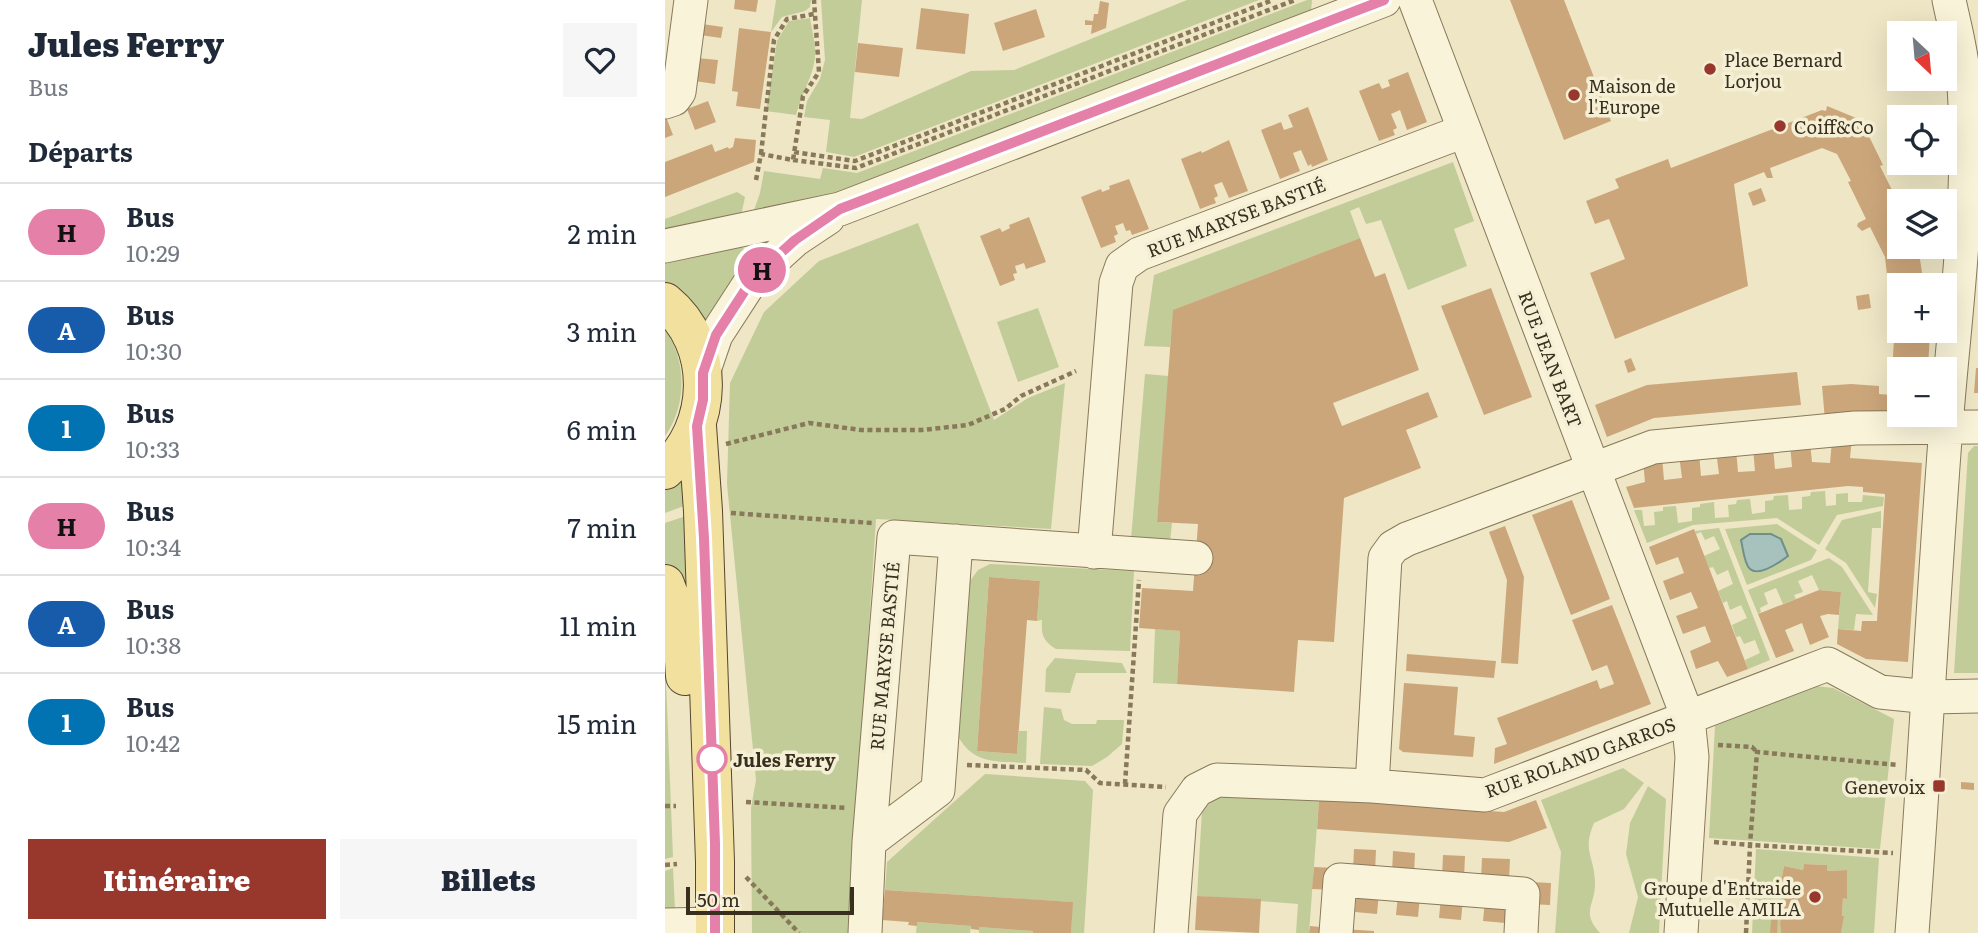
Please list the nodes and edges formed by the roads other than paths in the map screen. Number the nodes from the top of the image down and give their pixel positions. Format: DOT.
graph roads {
  1 [pos="691,0"];
  2 [pos="1384,0"];
  3 [pos="1415,0"];
  4 [pos="1949,0"];
  5 [pos="1971,70"];
  6 [pos="665,102"];
  7 [pos="1464,131"];
  8 [pos="840,209"];
  9 [pos="1970,218"];
  10 [pos="665,246"];
  11 [pos="665,302"];
  12 [pos="703,373"];
  13 [pos="1962,428"];
  14 [pos="709,435"];
  15 [pos="1592,469"];
  16 [pos="665,470"];
  17 [pos="956,541"];
  18 [pos="1094,552"];
  19 [pos="1196,558"];
  20 [pos="665,584"];
  21 [pos="1978,696"];
  22 [pos="1930,697"];
  23 [pos="1688,718"];
  24 [pos="1372,786"];
  25 [pos="869,842"];
  26 [pos="697,928"];
  27 [pos="865,933"];
  28 [pos="1171,933"];
  29 [pos="1336,933"];
  30 [pos="1521,933"];
  31 [pos="1681,933"];
  32 [pos="1912,933"];
  1 -- 6 [label="street"];
  2 -- 8 [label="street"];
  3 -- 7 [label="street, RUE JEAN BART"];
  4 -- 5 [label="street"];
  5 -- 9 [label="street"];
  7 -- 15 [label="street, RUE JEAN BART"];
  7 -- 18 [label="street, RUE MARYSE BASTIÉ"];
  8 -- 10 [label="street"];
  8 -- 12 [label="street"];
  9 -- 13 [label="street"];
  11 -- 12 [label="main road"];
  12 -- 14 [label="main road"];
  13 -- 15 [label="street"];
  13 -- 22 [label="street"];
  14 -- 16 [label="main road"];
  14 -- 26 [label="main road"];
  15 -- 23 [label="street, RUE JEAN BART"];
  15 -- 24 [label="street"];
  17 -- 18 [label="street, RUE MARYSE BASTIÉ"];
  17 -- 25 [label="street"];
  17 -- 25 [label="street, RUE MARYSE BASTIÉ"];
  18 -- 19 [label="street, RUE MARYSE BASTIÉ"];
  20 -- 26 [label="main road"];
  21 -- 22 [label="street, RUE ROLAND GARROS"];
  22 -- 23 [label="street, RUE ROLAND GARROS"];
  22 -- 32 [label="street"];
  23 -- 24 [label="street, RUE ROLAND GARROS"];
  23 -- 31 [label="street, RUE JEAN BART"];
  24 -- 28 [label="street, RUE ROLAND GARROS"];
  25 -- 27 [label="street, RUE MARYSE BASTIÉ"];
  29 -- 30 [label="street"];
}
